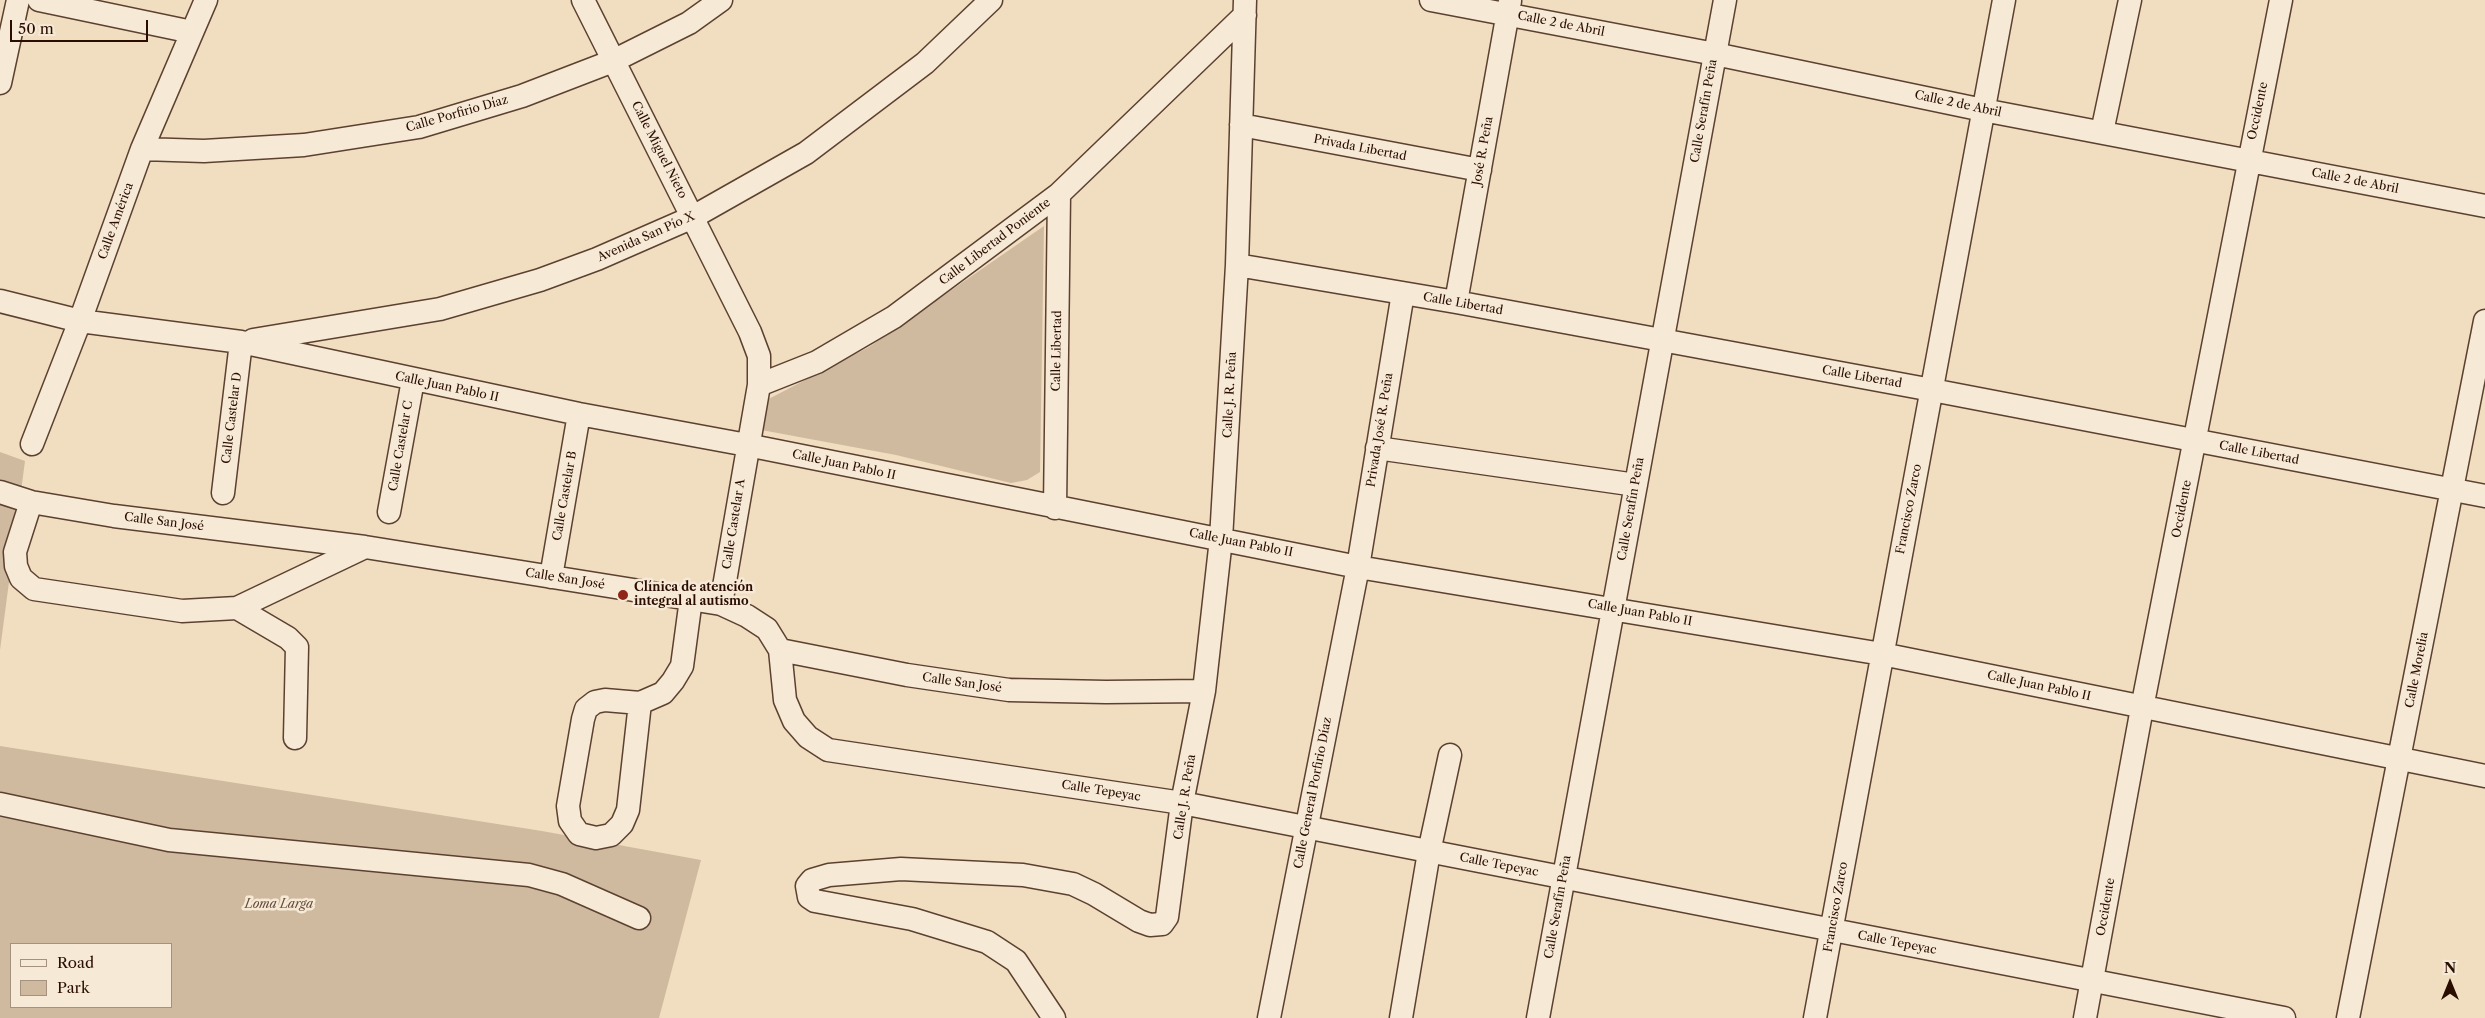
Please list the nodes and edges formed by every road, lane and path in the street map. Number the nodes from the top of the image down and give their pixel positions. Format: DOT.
graph roads {
  1 [pos="18,0"];
  2 [pos="39,0"];
  3 [pos="206,0"];
  4 [pos="583,0"];
  5 [pos="721,0"];
  6 [pos="990,0"];
  7 [pos="1431,0"];
  8 [pos="1725,0"];
  9 [pos="2004,0"];
  10 [pos="2130,0"];
  11 [pos="2281,0"];
  12 [pos="1509,7"];
  13 [pos="1245,8"];
  14 [pos="192,32"];
  15 [pos="1715,54"];
  16 [pos="613,61"];
  17 [pos="0,83"];
  18 [pos="1983,110"];
  19 [pos="1241,125"];
  20 [pos="2102,132"];
  21 [pos="142,149"];
  22 [pos="2248,160"];
  23 [pos="1480,170"];
  24 [pos="1060,194"];
  25 [pos="2485,206"];
  26 [pos="692,217"];
  27 [pos="1237,265"];
  28 [pos="1403,293"];
  29 [pos="0,301"];
  30 [pos="1456,302"];
  31 [pos="80,321"];
  32 [pos="2485,322"];
  33 [pos="1662,341"];
  34 [pos="241,342"];
  35 [pos="413,380"];
  36 [pos="759,386"];
  37 [pos="1932,390"];
  38 [pos="580,414"];
  39 [pos="2195,441"];
  40 [pos="32,444"];
  41 [pos="747,445"];
  42 [pos="1377,448"];
  43 [pos="1636,485"];
  44 [pos="2452,490"];
  45 [pos="0,492"];
  46 [pos="223,494"];
  47 [pos="2485,496"];
  48 [pos="30,502"];
  49 [pos="1055,508"];
  50 [pos="389,512"];
  51 [pos="1221,539"];
  52 [pos="365,547"];
  53 [pos="1358,567"];
  54 [pos="551,577"];
  55 [pos="691,599"];
  56 [pos="721,604"];
  57 [pos="237,608"];
  58 [pos="1613,609"];
  59 [pos="780,650"];
  60 [pos="1882,654"];
  61 [pos="1204,691"];
  62 [pos="640,703"];
  63 [pos="2142,708"];
  64 [pos="295,738"];
  65 [pos="1450,755"];
  66 [pos="2399,760"];
  67 [pos="2485,776"];
  68 [pos="0,804"];
  69 [pos="1182,804"];
  70 [pos="1306,828"];
  71 [pos="1429,852"];
  72 [pos="1564,878"];
  73 [pos="639,918"];
  74 [pos="1832,930"];
  75 [pos="2092,981"];
  76 [pos="1054,1018"];
  77 [pos="1269,1018"];
  78 [pos="1401,1018"];
  79 [pos="1538,1018"];
  80 [pos="1815,1018"];
  81 [pos="2085,1018"];
  82 [pos="2284,1018"];
  83 [pos="2348,1018"];
  1 -- 17 [label="street"];
  2 -- 14 [label="street"];
  3 -- 14 [label="street, Calle América"];
  4 -- 16 [label="street, Calle Miguel Nieto"];
  5 -- 16 [label="street, Calle Porfirio Díaz"];
  6 -- 26 [label="street, Avenida San Pío X"];
  7 -- 12 [label="street, Calle 2 de Abril"];
  8 -- 15 [label="street, Calle Serafín Peña"];
  9 -- 18 [label="street, Francisco Zarco"];
  10 -- 20 [label="street"];
  11 -- 22 [label="street, Occidente"];
  12 -- 15 [label="street, Calle 2 de Abril"];
  12 -- 23 [label="street, José R. Peña"];
  13 -- 19 [label="street, Calle J. R. Peña"];
  13 -- 24 [label="street, Calle Libertad Poniente"];
  14 -- 21 [label="street, Calle América"];
  15 -- 18 [label="street, Calle 2 de Abril"];
  15 -- 33 [label="street, Calle Serafín Peña"];
  16 -- 21 [label="street, Calle Porfirio Díaz"];
  16 -- 26 [label="street, Calle Miguel Nieto"];
  18 -- 20 [label="street, Calle 2 de Abril"];
  18 -- 37 [label="street, Francisco Zarco"];
  19 -- 23 [label="street, Privada Libertad"];
  19 -- 27 [label="street, Calle J. R. Peña"];
  20 -- 22 [label="street, Calle 2 de Abril"];
  21 -- 31 [label="street, Calle América"];
  22 -- 25 [label="street, Calle 2 de Abril"];
  22 -- 39 [label="street, Occidente"];
  23 -- 30 [label="street, José R. Peña"];
  24 -- 36 [label="street, Calle Libertad Poniente"];
  24 -- 49 [label="street, Calle Libertad"];
  26 -- 34 [label="street, Avenida San Pío X"];
  26 -- 36 [label="street, Calle Miguel Nieto"];
  27 -- 28 [label="street, Calle Libertad"];
  27 -- 51 [label="street, Calle J. R. Peña"];
  28 -- 30 [label="street, Calle Libertad"];
  28 -- 42 [label="street, Privada José R. Peña"];
  29 -- 31 [label="street, Calle Juan Pablo II"];
  30 -- 33 [label="street, Calle Libertad"];
  31 -- 34 [label="street, Calle Juan Pablo II"];
  31 -- 40 [label="street, Calle América"];
  32 -- 44 [label="street, Calle Morelia"];
  33 -- 37 [label="street, Calle Libertad"];
  33 -- 43 [label="street, Calle Serafín Peña"];
  34 -- 35 [label="street, Calle Juan Pablo II"];
  34 -- 46 [label="street, Calle Castelar D"];
  35 -- 38 [label="street, Calle Juan Pablo II"];
  35 -- 50 [label="street, Calle Castelar C"];
  36 -- 41 [label="street"];
  37 -- 39 [label="street, Calle Libertad"];
  37 -- 60 [label="street, Francisco Zarco"];
  38 -- 41 [label="street, Calle Juan Pablo II"];
  38 -- 54 [label="street, Calle Castelar B"];
  39 -- 44 [label="street, Calle Libertad"];
  39 -- 63 [label="street, Occidente"];
  41 -- 49 [label="street, Calle Juan Pablo II"];
  41 -- 56 [label="street, Calle Castelar A"];
  42 -- 43 [label="street"];
  42 -- 53 [label="street, Privada José R. Peña"];
  43 -- 58 [label="street, Calle Serafín Peña"];
  44 -- 47 [label="street, Calle Libertad"];
  44 -- 66 [label="street, Calle Morelia"];
  45 -- 48 [label="street, Calle San José"];
  48 -- 52 [label="street, Calle San José"];
  48 -- 57 [label="street"];
  49 -- 51 [label="street, Calle Juan Pablo II"];
  51 -- 53 [label="street, Calle Juan Pablo II"];
  51 -- 61 [label="street, Calle J. R. Peña"];
  52 -- 54 [label="street, Calle San José"];
  52 -- 57 [label="street"];
  53 -- 58 [label="street, Calle Juan Pablo II"];
  53 -- 70 [label="street, Calle General Porfirio Díaz"];
  54 -- 55 [label="street, Calle San José"];
  55 -- 56 [label="street, Calle San José"];
  55 -- 62 [label="street"];
  56 -- 59 [label="street, Calle San José"];
  57 -- 64 [label="street"];
  58 -- 60 [label="street, Calle Juan Pablo II"];
  58 -- 72 [label="street, Calle Serafín Peña"];
  59 -- 61 [label="street, Calle San José"];
  59 -- 69 [label="street, Calle Tepeyac"];
  60 -- 63 [label="street, Calle Juan Pablo II"];
  60 -- 74 [label="street, Francisco Zarco"];
  61 -- 69 [label="street, Calle J. R. Peña"];
  62 -- 62 [label="street"];
  63 -- 66 [label="street, Calle Juan Pablo II"];
  63 -- 75 [label="street, Occidente"];
  65 -- 71 [label="street"];
  66 -- 67 [label="street, Calle Juan Pablo II"];
  66 -- 83 [label="street, Calle Morelia"];
  68 -- 73 [label="street"];
  69 -- 70 [label="street, Calle Tepeyac"];
  69 -- 76 [label="street, Calle J. R. Peña"];
  70 -- 71 [label="street, Calle Tepeyac"];
  70 -- 77 [label="street, Calle General Porfirio Díaz"];
  71 -- 72 [label="street, Calle Tepeyac"];
  71 -- 78 [label="street"];
  72 -- 74 [label="street, Calle Tepeyac"];
  72 -- 79 [label="street, Calle Serafín Peña"];
  74 -- 75 [label="street, Calle Tepeyac"];
  74 -- 80 [label="street, Francisco Zarco"];
  75 -- 81 [label="street, Occidente"];
  75 -- 82 [label="street, Calle Tepeyac"];
}
